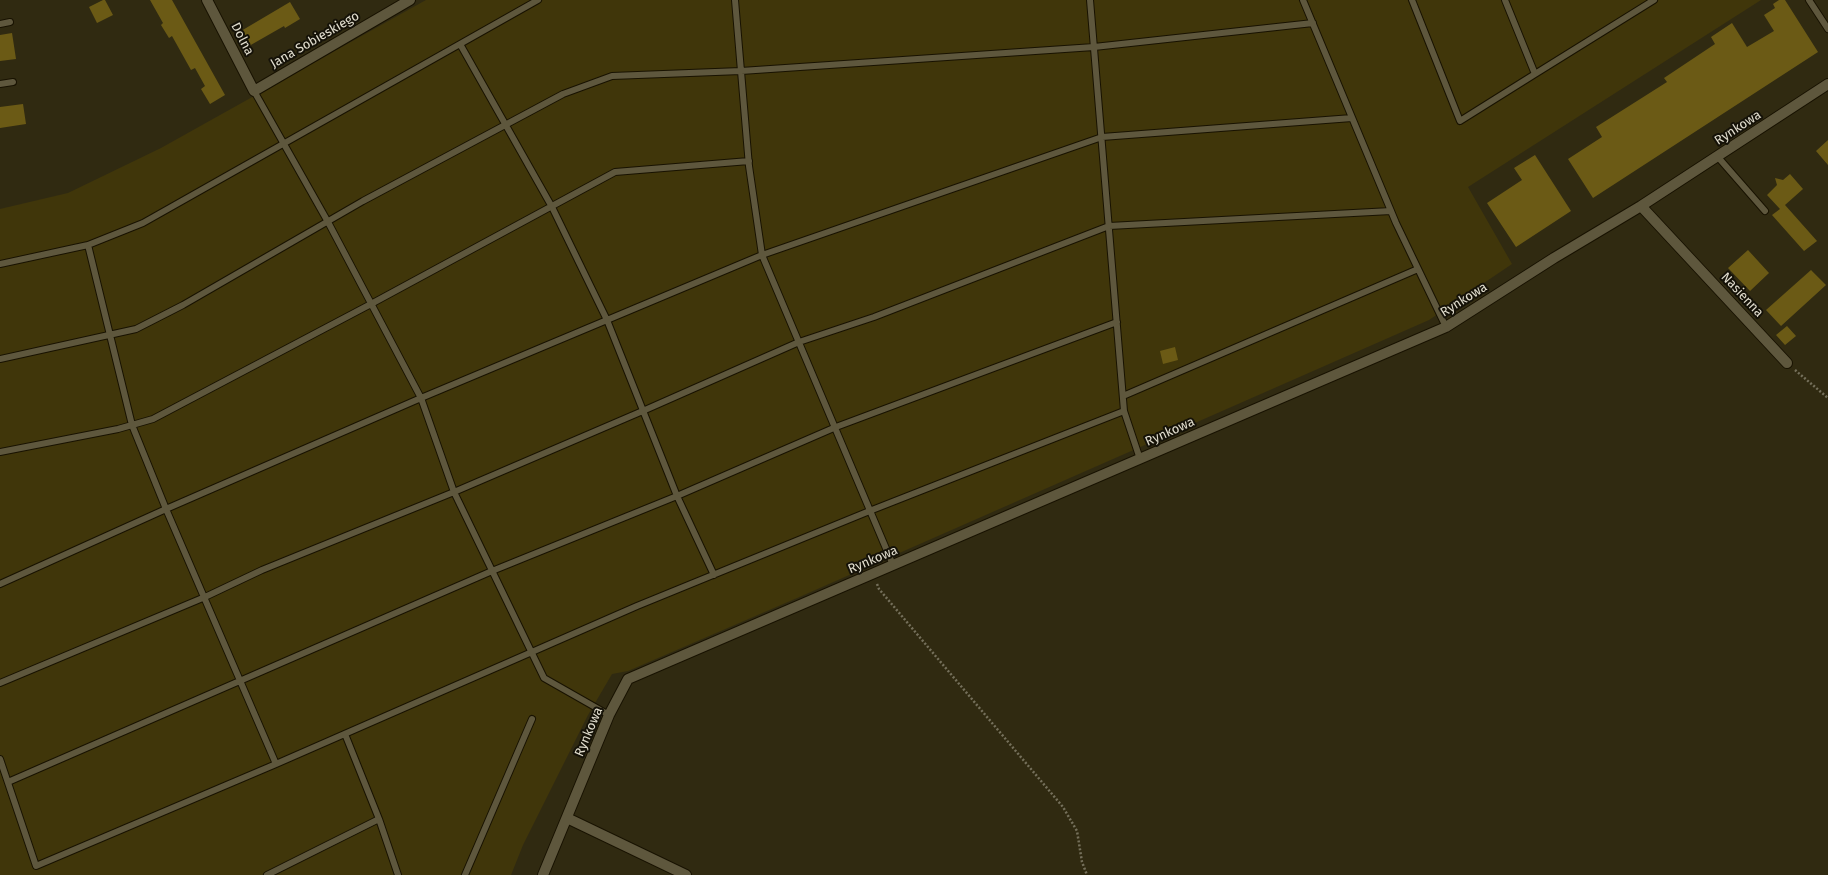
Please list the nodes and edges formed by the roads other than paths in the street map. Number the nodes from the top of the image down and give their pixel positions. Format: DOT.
graph roads {
  1 [pos="207,0"];
  2 [pos="410,0"];
  3 [pos="538,0"];
  4 [pos="735,0"];
  5 [pos="1090,0"];
  6 [pos="1303,0"];
  7 [pos="1412,0"];
  8 [pos="1505,0"];
  9 [pos="1654,0"];
  10 [pos="1809,0"];
  11 [pos="10,22"];
  12 [pos="1313,23"];
  13 [pos="0,24"];
  14 [pos="1828,29"];
  15 [pos="460,44"];
  16 [pos="1094,47"];
  17 [pos="741,71"];
  18 [pos="1535,74"];
  19 [pos="13,82"];
  20 [pos="0,84"];
  21 [pos="1828,84"];
  22 [pos="254,91"];
  23 [pos="1352,118"];
  24 [pos="504,125"];
  25 [pos="1102,137"];
  26 [pos="284,144"];
  27 [pos="1717,156"];
  28 [pos="749,161"];
  29 [pos="1641,206"];
  30 [pos="552,207"];
  31 [pos="1391,211"];
  32 [pos="1766,211"];
  33 [pos="328,222"];
  34 [pos="1109,226"];
  35 [pos="88,245"];
  36 [pos="762,255"];
  37 [pos="0,264"];
  38 [pos="1418,269"];
  39 [pos="371,304"];
  40 [pos="607,320"];
  41 [pos="1117,322"];
  42 [pos="1446,327"];
  43 [pos="109,335"];
  44 [pos="799,342"];
  45 [pos="0,358"];
  46 [pos="1787,363"];
  47 [pos="1123,396"];
  48 [pos="421,398"];
  49 [pos="645,410"];
  50 [pos="1124,411"];
  51 [pos="132,425"];
  52 [pos="836,427"];
  53 [pos="0,452"];
  54 [pos="1140,460"];
  55 [pos="454,492"];
  56 [pos="677,496"];
  57 [pos="166,509"];
  58 [pos="872,510"];
  59 [pos="893,565"];
  60 [pos="492,571"];
  61 [pos="714,575"];
  62 [pos="0,584"];
  63 [pos="205,597"];
  64 [pos="532,653"];
  65 [pos="240,682"];
  66 [pos="0,683"];
  67 [pos="610,715"];
  68 [pos="532,719"];
  69 [pos="345,734"];
  70 [pos="0,759"];
  71 [pos="276,764"];
  72 [pos="8,782"];
  73 [pos="567,818"];
  74 [pos="379,819"];
  75 [pos="267,875"];
  76 [pos="398,875"];
  77 [pos="465,875"];
  78 [pos="543,875"];
  79 [pos="686,875"];
  1 -- 22 [label="street, Dolna"];
  2 -- 22 [label="street, Jana Sobieskiego"];
  3 -- 15 [label="lane"];
  4 -- 17 [label="lane"];
  5 -- 16 [label="lane"];
  6 -- 12 [label="lane"];
  7 -- 18 [label="lane"];
  8 -- 18 [label="lane"];
  9 -- 18 [label="lane"];
  10 -- 14 [label="lane"];
  11 -- 13 [label="lane"];
  12 -- 16 [label="lane"];
  12 -- 23 [label="lane"];
  15 -- 24 [label="lane"];
  15 -- 26 [label="lane"];
  16 -- 17 [label="lane"];
  16 -- 25 [label="lane"];
  17 -- 24 [label="lane"];
  17 -- 28 [label="lane"];
  19 -- 20 [label="lane"];
  21 -- 27 [label="street, Rynkowa"];
  22 -- 26 [label="lane"];
  23 -- 25 [label="lane"];
  23 -- 31 [label="lane"];
  24 -- 30 [label="lane"];
  24 -- 33 [label="lane"];
  25 -- 34 [label="lane"];
  25 -- 36 [label="lane"];
  26 -- 33 [label="lane"];
  26 -- 35 [label="lane"];
  27 -- 29 [label="street, Rynkowa"];
  27 -- 32 [label="lane"];
  28 -- 30 [label="lane"];
  28 -- 36 [label="lane"];
  29 -- 42 [label="street, Rynkowa"];
  29 -- 46 [label="street, Nasienna"];
  30 -- 39 [label="lane"];
  30 -- 40 [label="lane"];
  31 -- 34 [label="lane"];
  31 -- 38 [label="lane"];
  33 -- 39 [label="lane"];
  33 -- 43 [label="lane"];
  34 -- 41 [label="lane"];
  34 -- 44 [label="lane"];
  35 -- 37 [label="lane"];
  35 -- 43 [label="lane"];
  36 -- 40 [label="lane"];
  36 -- 44 [label="lane"];
  38 -- 42 [label="lane"];
  38 -- 47 [label="lane"];
  39 -- 48 [label="lane"];
  39 -- 51 [label="lane"];
  40 -- 48 [label="lane"];
  40 -- 49 [label="lane"];
  41 -- 47 [label="lane"];
  41 -- 52 [label="lane"];
  42 -- 54 [label="street, Rynkowa"];
  43 -- 45 [label="lane"];
  43 -- 51 [label="lane"];
  44 -- 49 [label="lane"];
  44 -- 52 [label="lane"];
  47 -- 50 [label="lane"];
  48 -- 55 [label="lane"];
  48 -- 57 [label="lane"];
  49 -- 55 [label="lane"];
  49 -- 56 [label="lane"];
  50 -- 54 [label="lane"];
  50 -- 58 [label="lane"];
  51 -- 53 [label="lane"];
  51 -- 57 [label="lane"];
  52 -- 56 [label="lane"];
  52 -- 58 [label="lane"];
  54 -- 59 [label="street, Rynkowa"];
  55 -- 60 [label="lane"];
  55 -- 63 [label="lane"];
  56 -- 60 [label="lane"];
  56 -- 61 [label="lane"];
  57 -- 62 [label="lane"];
  57 -- 63 [label="lane"];
  58 -- 59 [label="lane"];
  58 -- 61 [label="lane"];
  59 -- 67 [label="street, Rynkowa"];
  60 -- 64 [label="lane"];
  60 -- 65 [label="lane"];
  61 -- 64 [label="lane"];
  63 -- 65 [label="lane"];
  63 -- 66 [label="lane"];
  64 -- 67 [label="lane"];
  64 -- 69 [label="lane"];
  65 -- 71 [label="lane"];
  65 -- 72 [label="lane"];
  67 -- 73 [label="street, Rynkowa"];
  68 -- 77 [label="lane"];
  69 -- 71 [label="lane"];
  69 -- 74 [label="lane"];
  70 -- 72 [label="lane"];
  71 -- 72 [label="lane"];
  73 -- 78 [label="street, Rynkowa"];
  73 -- 79 [label="street"];
  74 -- 75 [label="lane"];
  74 -- 76 [label="lane"];
}
